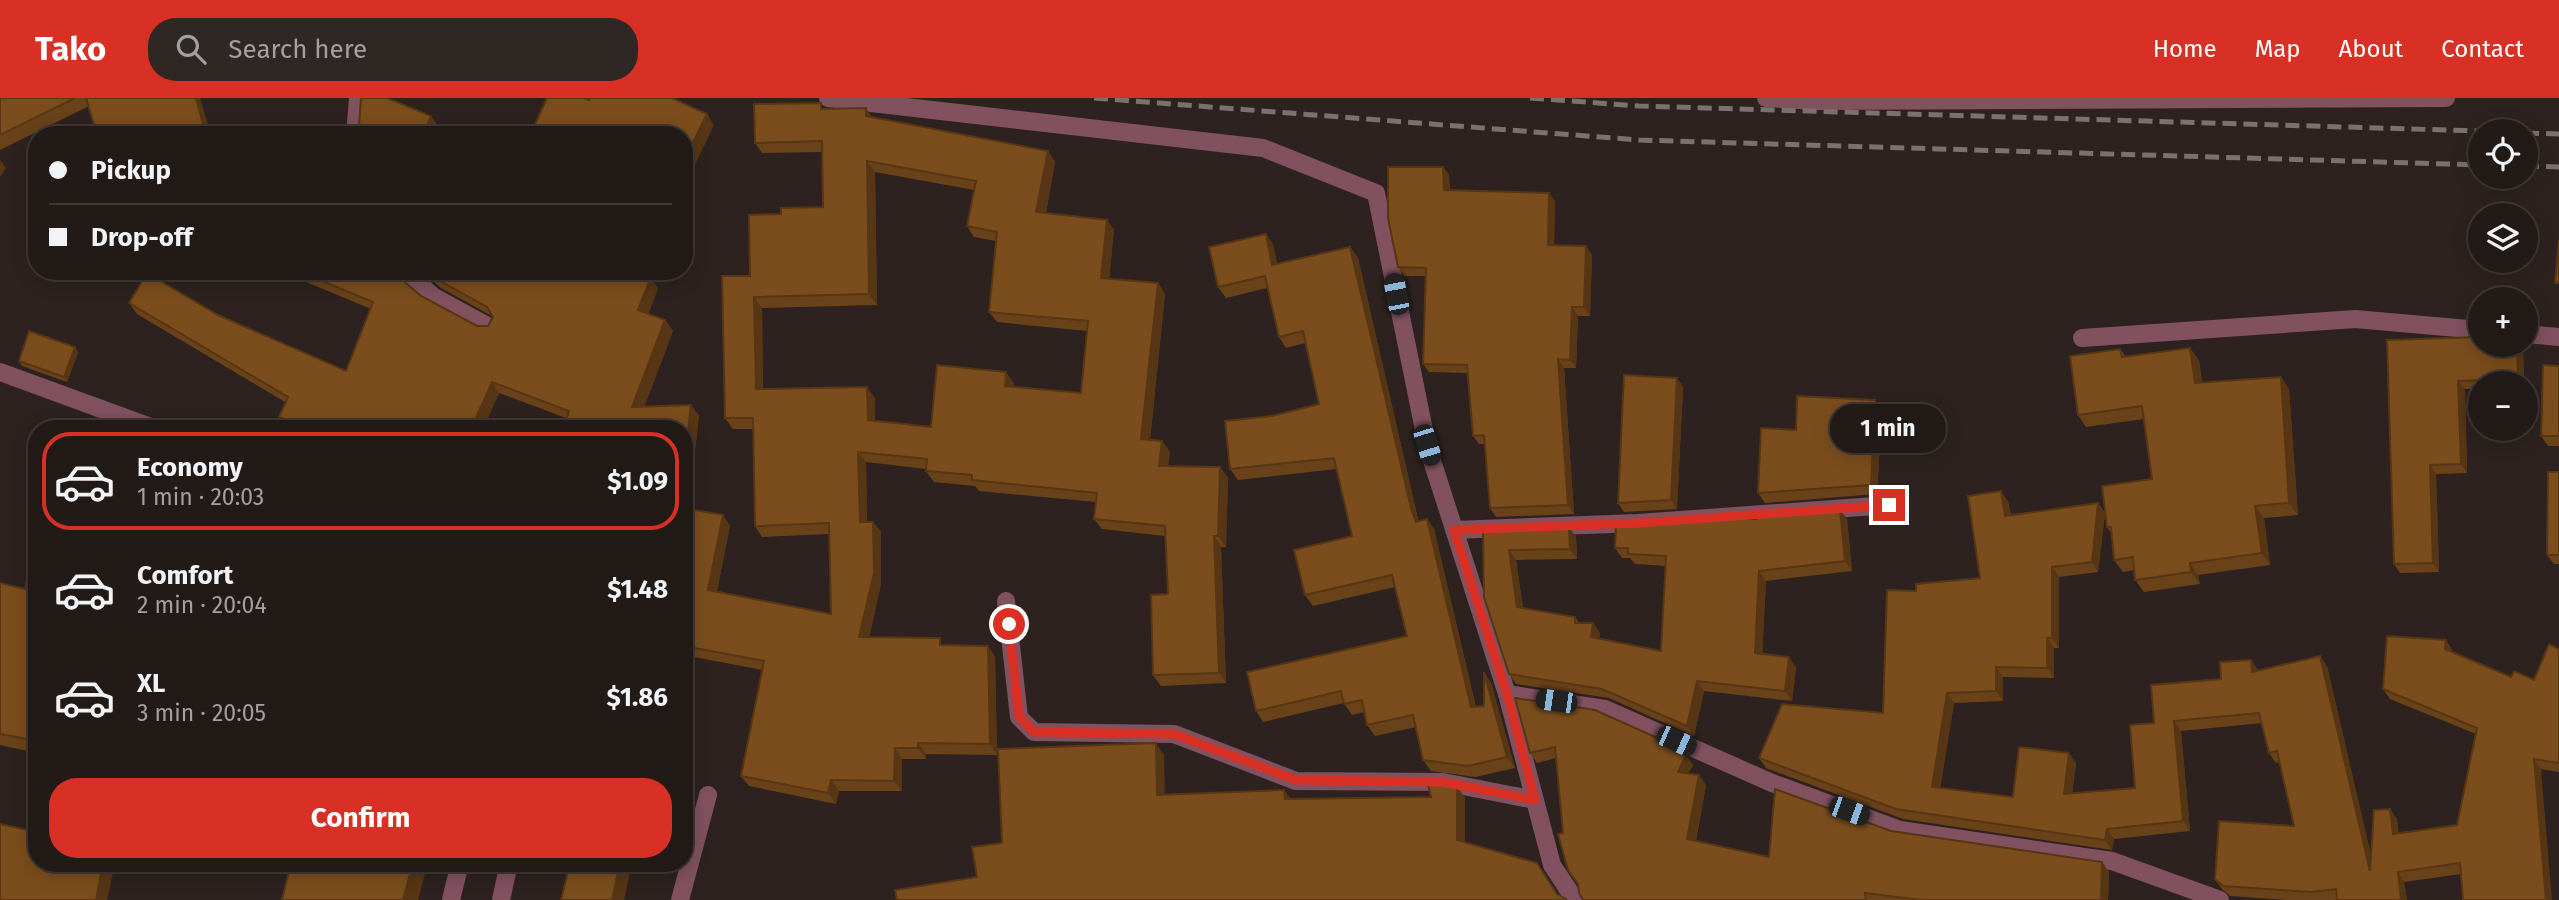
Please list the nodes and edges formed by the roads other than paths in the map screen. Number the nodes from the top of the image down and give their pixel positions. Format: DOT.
graph roads {
  1 [pos="358,98"];
  2 [pos="828,98"];
  3 [pos="1766,98"];
  4 [pos="2446,98"];
  5 [pos="356,126"];
  6 [pos="414,280"];
  7 [pos="489,327"];
  8 [pos="2468,329"];
  9 [pos="2538,335"];
  10 [pos="2559,337"];
  11 [pos="2082,338"];
  12 [pos="0,372"];
  13 [pos="131,420"];
  14 [pos="1889,505"];
  15 [pos="1454,530"];
  16 [pos="1006,601"];
  17 [pos="1507,694"];
  18 [pos="708,794"];
  19 [pos="1535,800"];
  20 [pos="693,851"];
  21 [pos="458,872"];
  22 [pos="507,872"];
  23 [pos="687,872"];
  24 [pos="451,900"];
  25 [pos="501,900"];
  26 [pos="680,900"];
  27 [pos="1575,900"];
  28 [pos="2220,900"];
  1 -- 5 [label="street"];
  2 -- 15 [label="street"];
  3 -- 4 [label="street"];
  6 -- 7 [label="street"];
  8 -- 11 [label="street"];
  9 -- 10 [label="street"];
  12 -- 13 [label="street"];
  14 -- 15 [label="street"];
  15 -- 17 [label="street"];
  16 -- 19 [label="street"];
  17 -- 19 [label="street"];
  17 -- 28 [label="street"];
  18 -- 20 [label="street"];
  19 -- 27 [label="street"];
  21 -- 24 [label="street"];
  22 -- 25 [label="street"];
  23 -- 26 [label="street"];
}
